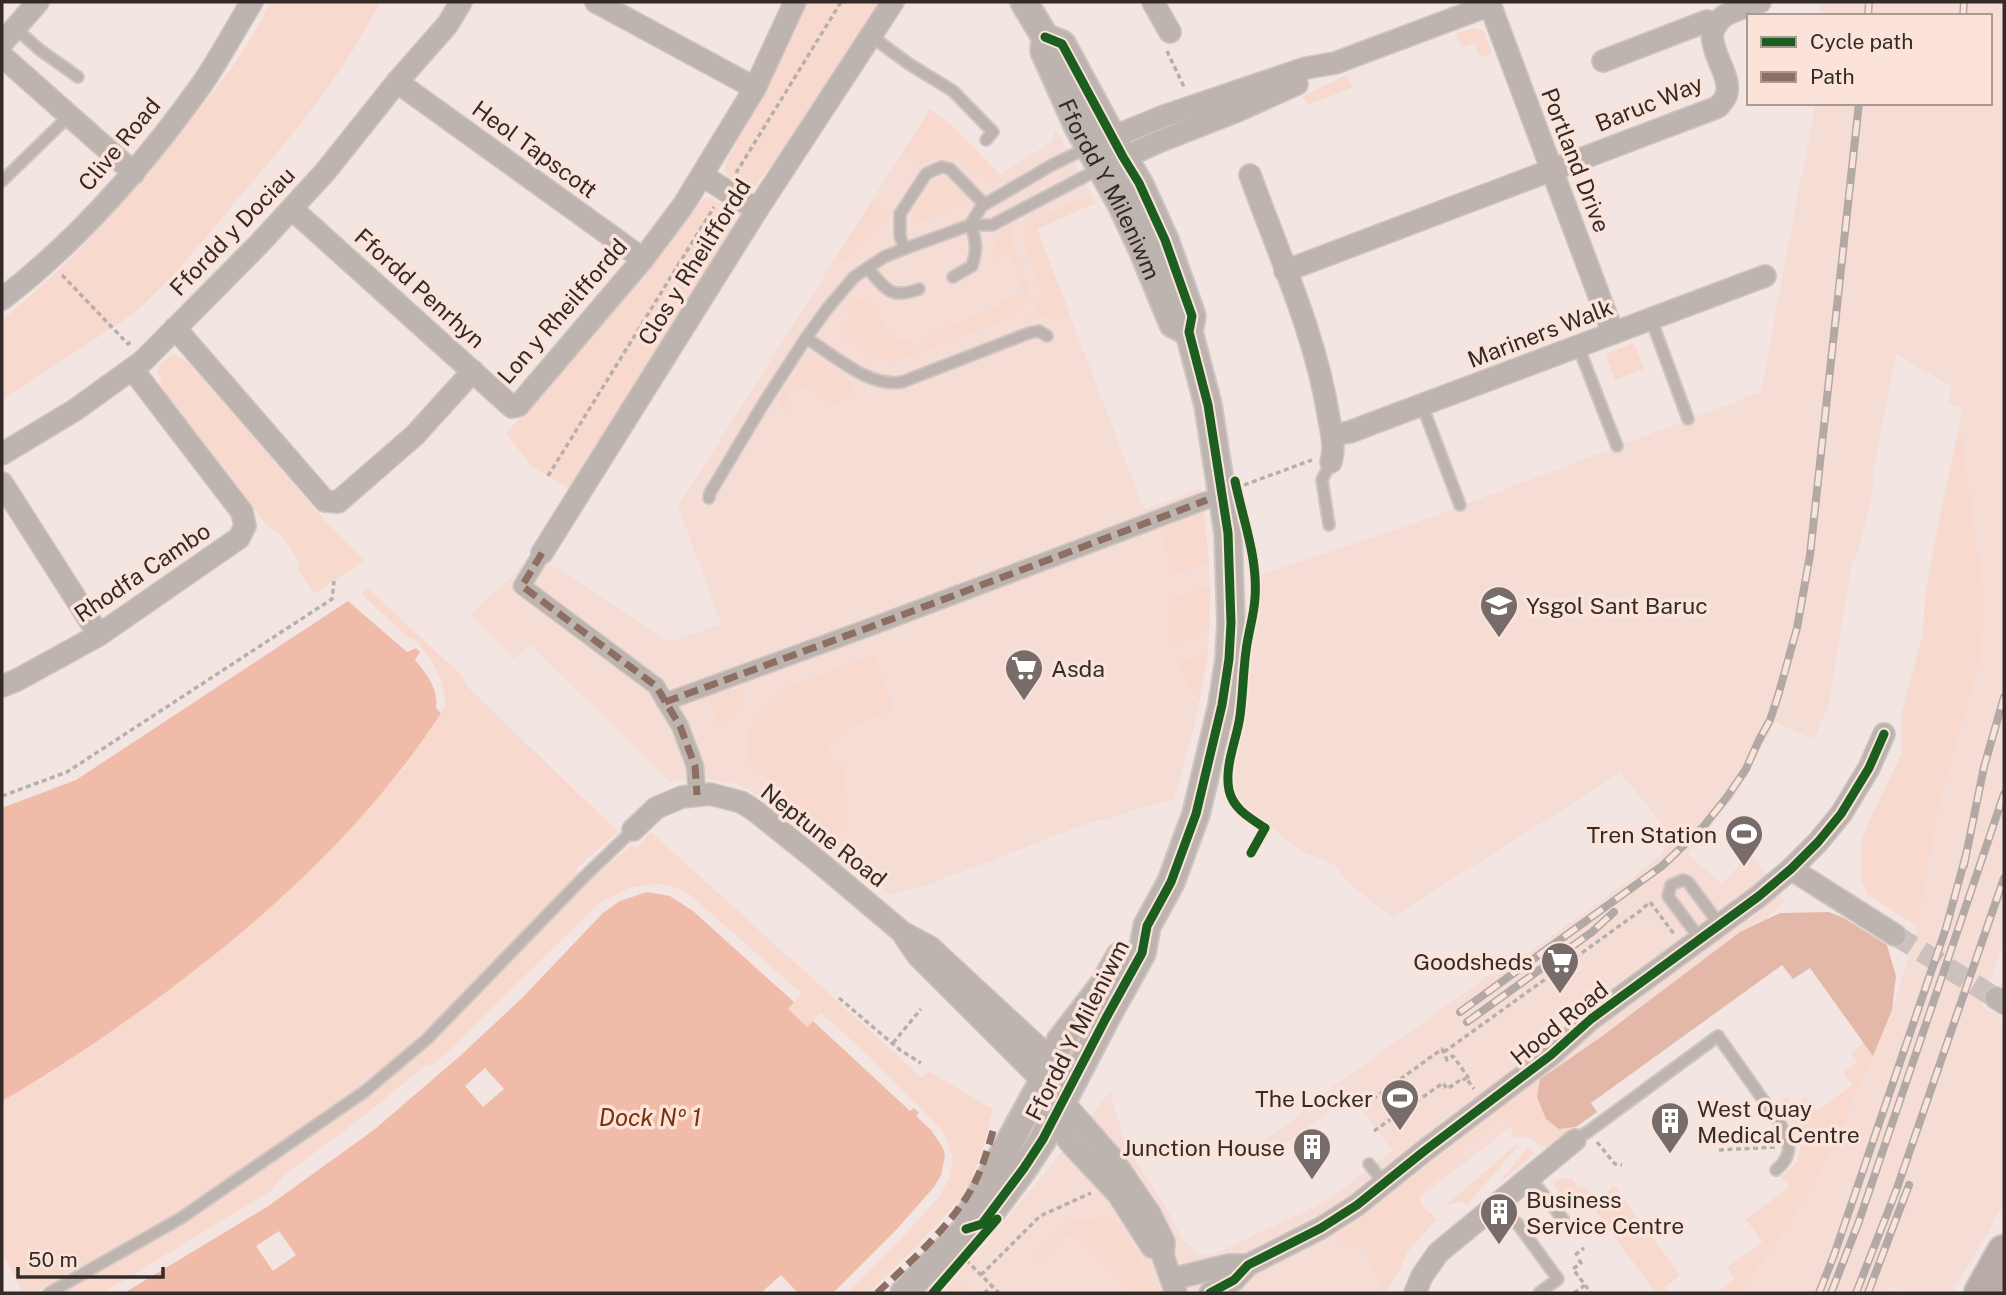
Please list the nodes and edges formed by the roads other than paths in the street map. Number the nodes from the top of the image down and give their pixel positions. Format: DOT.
graph roads {
  1 [pos="38,2"];
  2 [pos="252,2"];
  3 [pos="461,2"];
  4 [pos="596,2"];
  5 [pos="795,2"];
  6 [pos="893,2"];
  7 [pos="1024,2"];
  8 [pos="1153,2"];
  9 [pos="1760,2"];
  10 [pos="1490,4"];
  11 [pos="1717,24"];
  12 [pos="1170,32"];
  13 [pos="9,35"];
  14 [pos="871,36"];
  15 [pos="2,56"];
  16 [pos="1603,61"];
  17 [pos="78,77"];
  18 [pos="397,82"];
  19 [pos="755,88"];
  20 [pos="69,116"];
  21 [pos="986,140"];
  22 [pos="1106,152"];
  23 [pos="1551,169"];
  24 [pos="134,173"];
  25 [pos="1250,175"];
  26 [pos="703,176"];
  27 [pos="2,181"];
  28 [pos="985,204"];
  29 [pos="292,209"];
  30 [pos="757,210"];
  31 [pos="971,225"];
  32 [pos="904,249"];
  33 [pos="643,259"];
  34 [pos="867,268"];
  35 [pos="1285,271"];
  36 [pos="953,276"];
  37 [pos="1765,276"];
  38 [pos="919,289"];
  39 [pos="2,299"];
  40 [pos="1651,319"];
  41 [pos="175,328"];
  42 [pos="1613,333"];
  43 [pos="1046,337"];
  44 [pos="806,338"];
  45 [pos="1578,346"];
  46 [pos="133,370"];
  47 [pos="473,372"];
  48 [pos="1422,405"];
  49 [pos="1688,419"];
  50 [pos="1332,435"];
  51 [pos="1617,446"];
  52 [pos="2,454"];
  53 [pos="1330,463"];
  54 [pos="2,483"];
  55 [pos="709,498"];
  56 [pos="1207,500"];
  57 [pos="1460,505"];
  58 [pos="1329,525"];
  59 [pos="542,553"];
  60 [pos="99,635"];
  61 [pos="2,686"];
  62 [pos="665,702"];
  63 [pos="1884,734"];
  64 [pos="697,795"];
  65 [pos="634,830"];
  66 [pos="1791,869"];
  67 [pos="1720,925"];
  68 [pos="1147,926"];
  69 [pos="1895,935"];
  70 [pos="1693,945"];
  71 [pos="1047,1070"];
  72 [pos="1057,1111"];
  73 [pos="1582,1135"];
  74 [pos="1369,1164"];
  75 [pos="1776,1170"];
  76 [pos="1530,1178"];
  77 [pos="1384,1183"];
  78 [pos="1563,1219"];
  79 [pos="1517,1223"];
  80 [pos="969,1239"];
  81 [pos="2004,1252"];
  82 [pos="1248,1265"];
  83 [pos="1174,1286"];
  84 [pos="49,1293"];
  85 [pos="904,1293"];
  86 [pos="1210,1293"];
  87 [pos="1415,1293"];
  88 [pos="1539,1293"];
  89 [pos="1981,1293"];
  1 -- 13 [label="street"];
  2 -- 24 [label="street, Clive Road"];
  3 -- 18 [label="street, Ffordd y Dociau"];
  4 -- 19 [label="street"];
  5 -- 19 [label="street, Lon y Rheilffordd"];
  6 -- 14 [label="street, Clos y Rheilffordd"];
  7 -- 22 [label="street, Ffordd Y Mileniwm"];
  8 -- 12 [label="street"];
  9 -- 11 [label="street"];
  10 -- 22 [label="street, Portland Drive"];
  10 -- 23 [label="street, Portland Drive"];
  11 -- 16 [label="street"];
  11 -- 23 [label="street, Baruc Way"];
  13 -- 17 [label="lane"];
  14 -- 21 [label="lane"];
  14 -- 30 [label="street, Clos y Rheilffordd"];
  15 -- 20 [label="street"];
  18 -- 29 [label="street, Ffordd y Dociau"];
  18 -- 33 [label="street, Heol Tapscott"];
  19 -- 26 [label="street, Lon y Rheilffordd"];
  20 -- 24 [label="street"];
  20 -- 27 [label="lane"];
  22 -- 28 [label="lane"];
  22 -- 31 [label="lane"];
  22 -- 68 [label="street, Ffordd Y Mileniwm"];
  23 -- 35 [label="street"];
  23 -- 42 [label="street, Portland Drive"];
  24 -- 39 [label="street, Clive Road"];
  25 -- 35 [label="street"];
  26 -- 30 [label="street"];
  26 -- 33 [label="street, Lon y Rheilffordd"];
  28 -- 31 [label="lane"];
  28 -- 32 [label="lane"];
  29 -- 41 [label="street, Ffordd y Dociau"];
  29 -- 47 [label="street, Ffordd Penrhyn"];
  30 -- 59 [label="street, Clos y Rheilffordd"];
  31 -- 32 [label="lane"];
  31 -- 36 [label="lane"];
  32 -- 34 [label="lane"];
  33 -- 47 [label="street, Lon y Rheilffordd"];
  34 -- 38 [label="lane"];
  34 -- 44 [label="lane"];
  35 -- 50 [label="street"];
  37 -- 40 [label="street, Mariners Walk"];
  40 -- 42 [label="street, Mariners Walk"];
  40 -- 49 [label="lane"];
  41 -- 46 [label="street, Ffordd y Dociau"];
  41 -- 47 [label="street, Ffordd Penrhyn"];
  42 -- 45 [label="street, Mariners Walk"];
  43 -- 44 [label="lane"];
  44 -- 55 [label="lane"];
  45 -- 48 [label="street, Mariners Walk"];
  45 -- 51 [label="lane"];
  46 -- 52 [label="street, Ffordd y Dociau"];
  46 -- 60 [label="street, Rhodfa Cambo"];
  48 -- 50 [label="street, Mariners Walk"];
  48 -- 57 [label="lane"];
  50 -- 53 [label="street"];
  53 -- 58 [label="lane"];
  54 -- 60 [label="street"];
  56 -- 62 [label="street"];
  59 -- 62 [label="street"];
  60 -- 61 [label="street, Rhodfa Cambo"];
  62 -- 64 [label="street"];
  63 -- 66 [label="street, Hood Road"];
  64 -- 65 [label="street, Neptune Road"];
  64 -- 71 [label="street, Neptune Road"];
  65 -- 84 [label="lane"];
  66 -- 67 [label="street, Hood Road"];
  66 -- 69 [label="street"];
  67 -- 70 [label="street, Hood Road"];
  67 -- 70 [label="lane"];
  68 -- 71 [label="street, Ffordd Y Mileniwm"];
  68 -- 72 [label="street, Ffordd Y Mileniwm"];
  70 -- 77 [label="street, Hood Road"];
  71 -- 72 [label="street, Hood Road"];
  71 -- 80 [label="street, Ffordd Y Mileniwm"];
  72 -- 80 [label="street, Ffordd Y Mileniwm"];
  72 -- 83 [label="street, Hood Road"];
  73 -- 75 [label="lane"];
  73 -- 76 [label="street"];
  74 -- 77 [label="lane"];
  76 -- 78 [label="lane"];
  76 -- 87 [label="street"];
  77 -- 82 [label="street, Hood Road"];
  79 -- 88 [label="lane"];
  80 -- 85 [label="street, Ffordd Y Mileniwm"];
  81 -- 89 [label="main road"];
  82 -- 83 [label="street, Hood Road"];
  82 -- 86 [label="street, Hood Road"];
}
